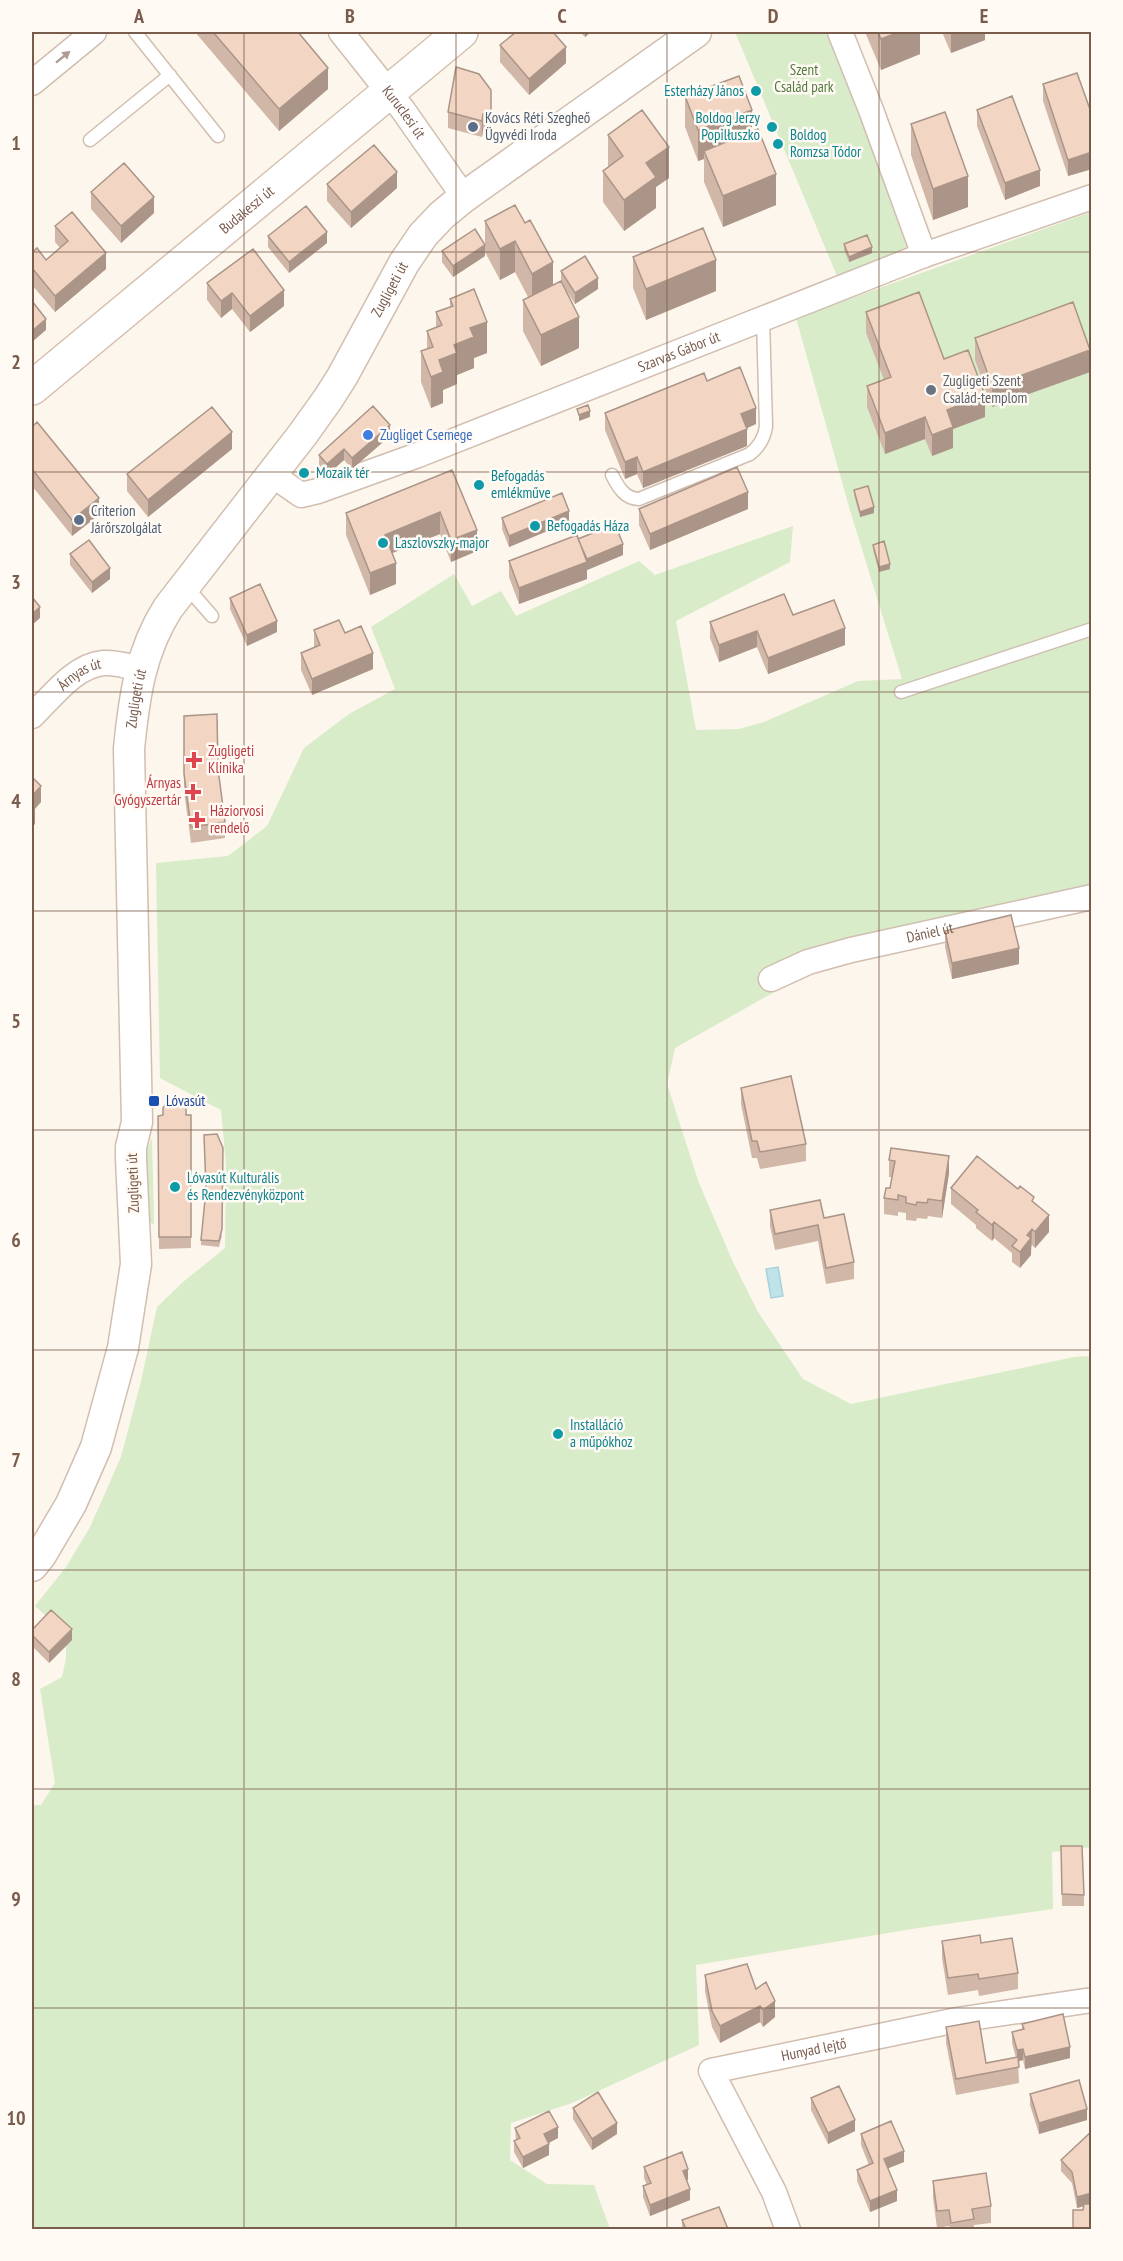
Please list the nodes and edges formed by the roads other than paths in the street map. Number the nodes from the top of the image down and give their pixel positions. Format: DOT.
graph roads {
  1 [pos="94,32"];
  2 [pos="135,32"];
  3 [pos="341,32"];
  4 [pos="460,32"];
  5 [pos="696,32"];
  6 [pos="840,32"];
  7 [pos="170,75"];
  8 [pos="32,83"];
  9 [pos="388,92"];
  10 [pos="218,136"];
  11 [pos="90,140"];
  12 [pos="464,197"];
  13 [pos="1092,197"];
  14 [pos="924,255"];
  15 [pos="763,319"];
  16 [pos="32,388"];
  17 [pos="271,474"];
  18 [pos="612,475"];
  19 [pos="185,585"];
  20 [pos="212,616"];
  21 [pos="1092,628"];
  22 [pos="141,669"];
  23 [pos="901,692"];
  24 [pos="32,716"];
  25 [pos="1092,897"];
  26 [pos="771,979"];
  27 [pos="32,1566"];
  28 [pos="1092,2000"];
  29 [pos="788,2229"];
  8 -- 1 [label="street, one-way"];
  2 -- 7 [label="lane"];
  3 -- 9 [label="street, Kuruclesi út"];
  4 -- 9 [label="main road, Budakeszi út"];
  5 -- 12 [label="street, Zugligeti út"];
  6 -- 14 [label="street"];
  7 -- 10 [label="lane"];
  7 -- 11 [label="lane"];
  9 -- 12 [label="street, Kuruclesi út"];
  9 -- 16 [label="main road, Budakeszi út"];
  12 -- 17 [label="street, Zugligeti út"];
  13 -- 14 [label="street, Szarvas Gábor út"];
  14 -- 15 [label="street, Szarvas Gábor út"];
  15 -- 17 [label="street, Szarvas Gábor út"];
  15 -- 18 [label="lane"];
  17 -- 19 [label="street, Zugligeti út"];
  19 -- 20 [label="lane"];
  19 -- 22 [label="street, Zugligeti út"];
  21 -- 23 [label="lane"];
  22 -- 24 [label="street, Árnyas út"];
  22 -- 27 [label="street, Zugligeti út"];
  25 -- 26 [label="street, Dániel út"];
  28 -- 29 [label="street, Hunyad lejtő"];
}
